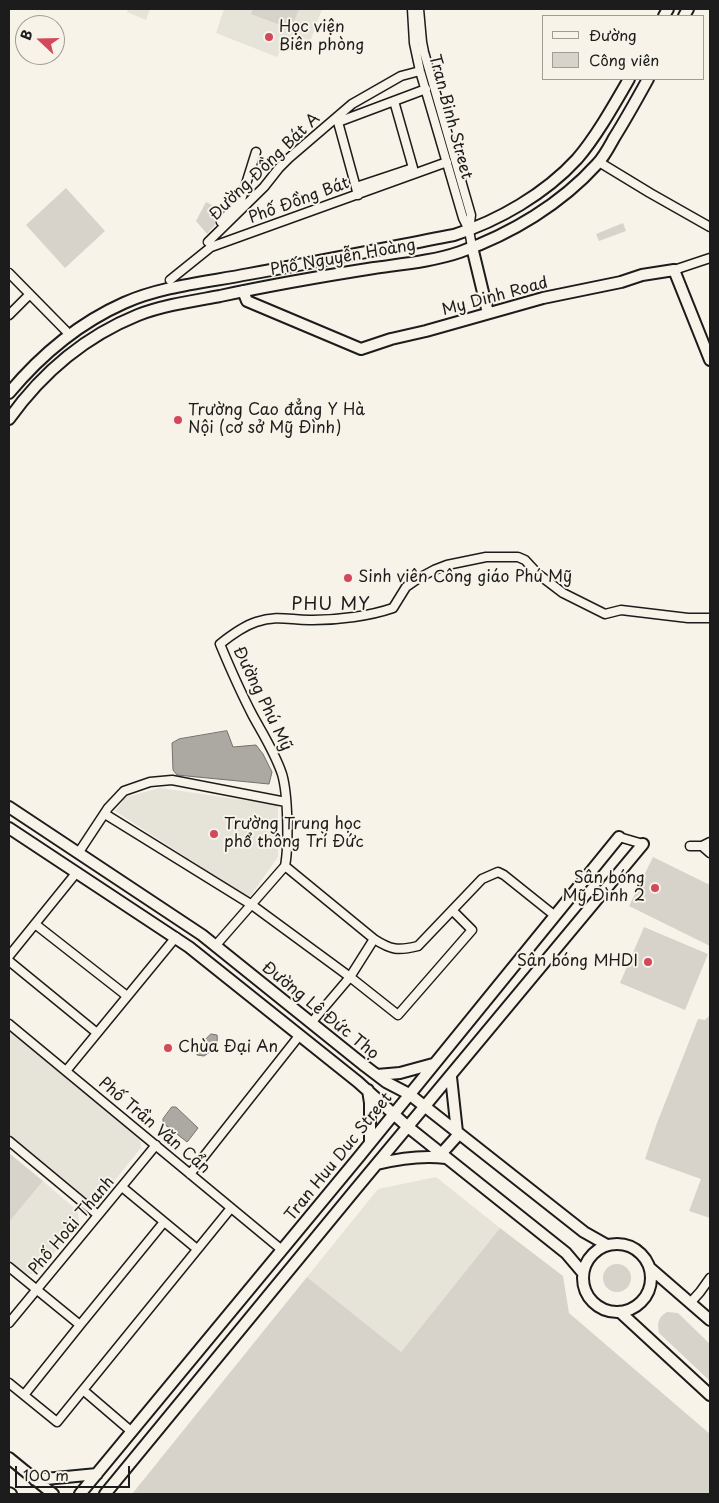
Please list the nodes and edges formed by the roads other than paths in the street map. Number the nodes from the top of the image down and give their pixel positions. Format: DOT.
graph roads {
  1 [pos="412,9"];
  2 [pos="418,9"];
  3 [pos="420,71"];
  4 [pos="628,80"];
  5 [pos="647,80"];
  6 [pos="426,90"];
  7 [pos="394,101"];
  8 [pos="256,152"];
  9 [pos="446,162"];
  10 [pos="600,162"];
  11 [pos="357,191"];
  12 [pos="710,228"];
  13 [pos="469,230"];
  14 [pos="472,247"];
  15 [pos="710,258"];
  16 [pos="674,270"];
  17 [pos="9,273"];
  18 [pos="170,280"];
  19 [pos="243,291"];
  20 [pos="29,295"];
  21 [pos="488,313"];
  22 [pos="9,315"];
  23 [pos="70,335"];
  24 [pos="710,360"];
  25 [pos="9,393"];
  26 [pos="9,419"];
  27 [pos="710,618"];
  28 [pos="286,802"];
  29 [pos="9,807"];
  30 [pos="105,814"];
  31 [pos="9,828"];
  32 [pos="619,837"];
  33 [pos="710,842"];
  34 [pos="644,844"];
  35 [pos="690,846"];
  36 [pos="702,846"];
  37 [pos="78,852"];
  38 [pos="710,853"];
  39 [pos="285,866"];
  40 [pos="77,872"];
  41 [pos="252,905"];
  42 [pos="453,911"];
  43 [pos="554,915"];
  44 [pos="35,924"];
  45 [pos="176,937"];
  46 [pos="374,939"];
  47 [pos="216,945"];
  48 [pos="9,956"];
  49 [pos="9,961"];
  50 [pos="350,977"];
  51 [pos="127,996"];
  52 [pos="311,1022"];
  53 [pos="9,1024"];
  54 [pos="97,1033"];
  55 [pos="300,1036"];
  56 [pos="434,1063"];
  57 [pos="66,1071"];
  58 [pos="372,1072"];
  59 [pos="451,1077"];
  60 [pos="358,1082"];
  61 [pos="368,1090"];
  62 [pos="409,1094"];
  63 [pos="425,1106"];
  64 [pos="393,1114"];
  65 [pos="408,1127"];
  66 [pos="458,1133"];
  67 [pos="9,1141"];
  68 [pos="370,1143"];
  69 [pos="156,1145"];
  70 [pos="444,1156"];
  71 [pos="358,1158"];
  72 [pos="375,1167"];
  73 [pos="190,1174"];
  74 [pos="122,1187"];
  75 [pos="231,1208"];
  76 [pos="98,1215"];
  77 [pos="164,1222"];
  78 [pos="607,1245"];
  79 [pos="197,1249"];
  80 [pos="282,1250"];
  81 [pos="9,1267"];
  82 [pos="650,1268"];
  83 [pos="583,1273"];
  84 [pos="710,1278"];
  85 [pos="36,1290"];
  86 [pos="690,1302"];
  87 [pos="620,1312"];
  88 [pos="710,1320"];
  89 [pos="9,1323"];
  90 [pos="80,1325"];
  91 [pos="9,1382"];
  92 [pos="83,1390"];
  93 [pos="24,1395"];
  94 [pos="710,1396"];
  95 [pos="132,1432"];
  96 [pos="9,1458"];
  97 [pos="97,1474"];
  98 [pos="35,1480"];
  99 [pos="114,1483"];
  100 [pos="53,1494"];
  101 [pos="80,1494"];
  102 [pos="105,1494"];
  103 [pos="115,1494"];
  1 -- 3 [label="street, Tran Binh Street"];
  2 -- 13 [label="street, Tran Binh Street"];
  3 -- 6 [label="street, Tran Binh Street"];
  3 -- 8 [label="street, Đường Đồng Bát A"];
  4 -- 13 [label="main road, Phố Nguyễn Hoàng"];
  5 -- 10 [label="main road, Phố Nguyễn Hoàng"];
  6 -- 7 [label="street"];
  6 -- 9 [label="street, Tran Binh Street"];
  7 -- 11 [label="street"];
  7 -- 11 [label="street"];
  9 -- 11 [label="street, Phố Đồng Bát"];
  9 -- 13 [label="street, Tran Binh Street"];
  10 -- 12 [label="street"];
  10 -- 14 [label="main road, Phố Nguyễn Hoàng"];
  11 -- 18 [label="street, Phố Đồng Bát"];
  13 -- 14 [label="street, Tran Binh Street"];
  13 -- 23 [label="main road, Phố Nguyễn Hoàng"];
  14 -- 19 [label="main road, Phố Nguyễn Hoàng"];
  14 -- 21 [label="main road, Tran Binh Street"];
  15 -- 16 [label="street"];
  16 -- 21 [label="main road, My Dinh Road"];
  16 -- 24 [label="main road"];
  17 -- 20 [label="street"];
  19 -- 21 [label="main road, My Dinh Road"];
  19 -- 26 [label="main road, Phố Nguyễn Hoàng"];
  20 -- 22 [label="street"];
  20 -- 23 [label="street"];
  23 -- 25 [label="main road, Phố Nguyễn Hoàng"];
  27 -- 28 [label="street, Đường Phú Mỹ"];
  28 -- 30 [label="street"];
  28 -- 39 [label="street, Đường Phú Mỹ"];
  29 -- 37 [label="main road, Đường Lê Đức Thọ"];
  30 -- 37 [label="street"];
  30 -- 41 [label="street"];
  31 -- 40 [label="main road, Đường Lê Đức Thọ"];
  32 -- 34 [label="street"];
  32 -- 43 [label="main road, Tran Huu Duc Street"];
  33 -- 36 [label="street"];
  34 -- 59 [label="main road, Tran Huu Duc Street"];
  35 -- 36 [label="street"];
  36 -- 38 [label="street"];
  37 -- 47 [label="main road, Đường Lê Đức Thọ"];
  39 -- 41 [label="street"];
  39 -- 46 [label="street"];
  40 -- 44 [label="street"];
  40 -- 45 [label="main road, Đường Lê Đức Thọ"];
  41 -- 47 [label="street"];
  41 -- 50 [label="street"];
  42 -- 43 [label="street"];
  42 -- 46 [label="street"];
  42 -- 50 [label="street"];
  43 -- 56 [label="main road, Tran Huu Duc Street"];
  44 -- 48 [label="street"];
  44 -- 51 [label="street"];
  45 -- 51 [label="street"];
  45 -- 55 [label="main road, Đường Lê Đức Thọ"];
  46 -- 50 [label="street"];
  47 -- 52 [label="main road, Đường Lê Đức Thọ"];
  49 -- 54 [label="street"];
  50 -- 52 [label="street"];
  51 -- 54 [label="street"];
  52 -- 58 [label="main road, Đường Lê Đức Thọ"];
  53 -- 57 [label="street, Phố Trần Văn Cẩn"];
  54 -- 57 [label="street"];
  55 -- 60 [label="main road, Đường Lê Đức Thọ"];
  55 -- 73 [label="street"];
  56 -- 58 [label="main road"];
  56 -- 62 [label="main road, Tran Huu Duc Street"];
  57 -- 69 [label="street, Phố Trần Văn Cẩn"];
  58 -- 60 [label="main road"];
  58 -- 62 [label="main road, Đường Lê Đức Thọ"];
  59 -- 63 [label="main road, Tran Huu Duc Street"];
  59 -- 66 [label="main road"];
  60 -- 61 [label="main road, Đường Lê Đức Thọ"];
  61 -- 64 [label="main road, Đường Lê Đức Thọ"];
  61 -- 68 [label="main road"];
  62 -- 63 [label="main road, Đường Lê Đức Thọ"];
  62 -- 64 [label="main road, Tran Huu Duc Street"];
  63 -- 65 [label="main road, Tran Huu Duc Street"];
  63 -- 66 [label="main road, Đường Lê Đức Thọ"];
  64 -- 65 [label="main road, Đường Lê Đức Thọ"];
  64 -- 68 [label="main road, Tran Huu Duc Street"];
  65 -- 70 [label="main road, Đường Lê Đức Thọ"];
  65 -- 72 [label="main road, Tran Huu Duc Street"];
  66 -- 70 [label="main road"];
  66 -- 78 [label="main road, Đường Lê Đức Thọ"];
  67 -- 76 [label="street"];
  68 -- 71 [label="main road, Tran Huu Duc Street"];
  69 -- 73 [label="street, Phố Trần Văn Cẩn"];
  69 -- 74 [label="street, Phố Hoài Thanh"];
  70 -- 72 [label="main road"];
  70 -- 83 [label="main road, Đường Lê Đức Thọ"];
  71 -- 72 [label="main road"];
  71 -- 80 [label="main road, Tran Huu Duc Street"];
  72 -- 99 [label="main road, Tran Huu Duc Street"];
  73 -- 75 [label="street, Phố Trần Văn Cẩn"];
  74 -- 76 [label="street, Phố Hoài Thanh"];
  74 -- 77 [label="street"];
  75 -- 79 [label="street"];
  75 -- 80 [label="street, Phố Trần Văn Cẩn"];
  76 -- 85 [label="street, Phố Hoài Thanh"];
  77 -- 79 [label="street"];
  77 -- 90 [label="street"];
  78 -- 82 [label="main road"];
  78 -- 83 [label="main road"];
  79 -- 92 [label="street"];
  80 -- 95 [label="main road, Tran Huu Duc Street"];
  81 -- 85 [label="street"];
  82 -- 86 [label="main road"];
  82 -- 87 [label="main road"];
  83 -- 87 [label="main road"];
  84 -- 86 [label="street"];
  85 -- 89 [label="street, Phố Hoài Thanh"];
  85 -- 90 [label="street"];
  86 -- 88 [label="main road"];
  87 -- 94 [label="main road"];
  90 -- 93 [label="street"];
  91 -- 93 [label="street"];
  92 -- 93 [label="street"];
  92 -- 95 [label="street"];
  95 -- 97 [label="main road, Tran Huu Duc Street"];
  96 -- 98 [label="main road"];
  97 -- 98 [label="main road"];
  97 -- 101 [label="main road, Tran Huu Duc Street"];
  98 -- 100 [label="main road"];
  99 -- 102 [label="main road, Tran Huu Duc Street"];
  99 -- 103 [label="main road"];
}
